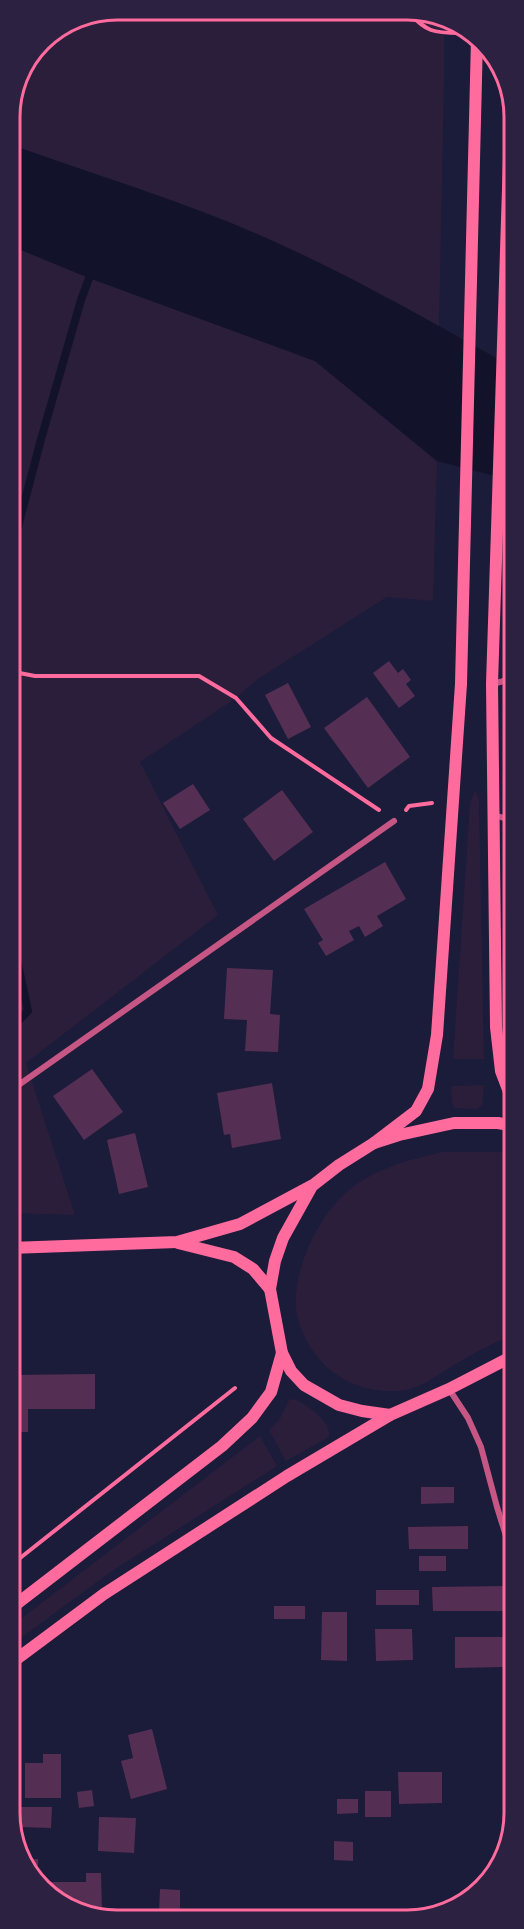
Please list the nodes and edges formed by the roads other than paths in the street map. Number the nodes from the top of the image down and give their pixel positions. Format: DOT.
graph roads {
  1 [pos="477,50"];
  2 [pos="504,313"];
  3 [pos="504,681"];
  4 [pos="492,684"];
  5 [pos="494,815"];
  6 [pos="504,818"];
  7 [pos="394,821"];
  8 [pos="504,1079"];
  9 [pos="20,1084"];
  10 [pos="504,1124"];
  11 [pos="374,1143"];
  12 [pos="312,1186"];
  13 [pos="177,1242"];
  14 [pos="20,1248"];
  15 [pos="270,1289"];
  16 [pos="282,1353"];
  17 [pos="504,1360"];
  18 [pos="449,1389"];
  19 [pos="390,1415"];
  20 [pos="504,1531"];
  21 [pos="20,1602"];
  22 [pos="20,1657"];
  1 -- 11 [label="main road"];
  2 -- 4 [label="main road"];
  3 -- 4 [label="street"];
  4 -- 5 [label="main road"];
  5 -- 6 [label="street"];
  5 -- 8 [label="main road"];
  7 -- 9 [label="street"];
  10 -- 11 [label="main road"];
  11 -- 12 [label="main road"];
  12 -- 13 [label="main road"];
  12 -- 15 [label="main road"];
  13 -- 14 [label="main road"];
  13 -- 15 [label="main road"];
  15 -- 16 [label="main road"];
  16 -- 19 [label="main road"];
  16 -- 21 [label="main road"];
  17 -- 18 [label="main road"];
  18 -- 19 [label="main road"];
  18 -- 20 [label="street"];
  19 -- 22 [label="main road"];
}
